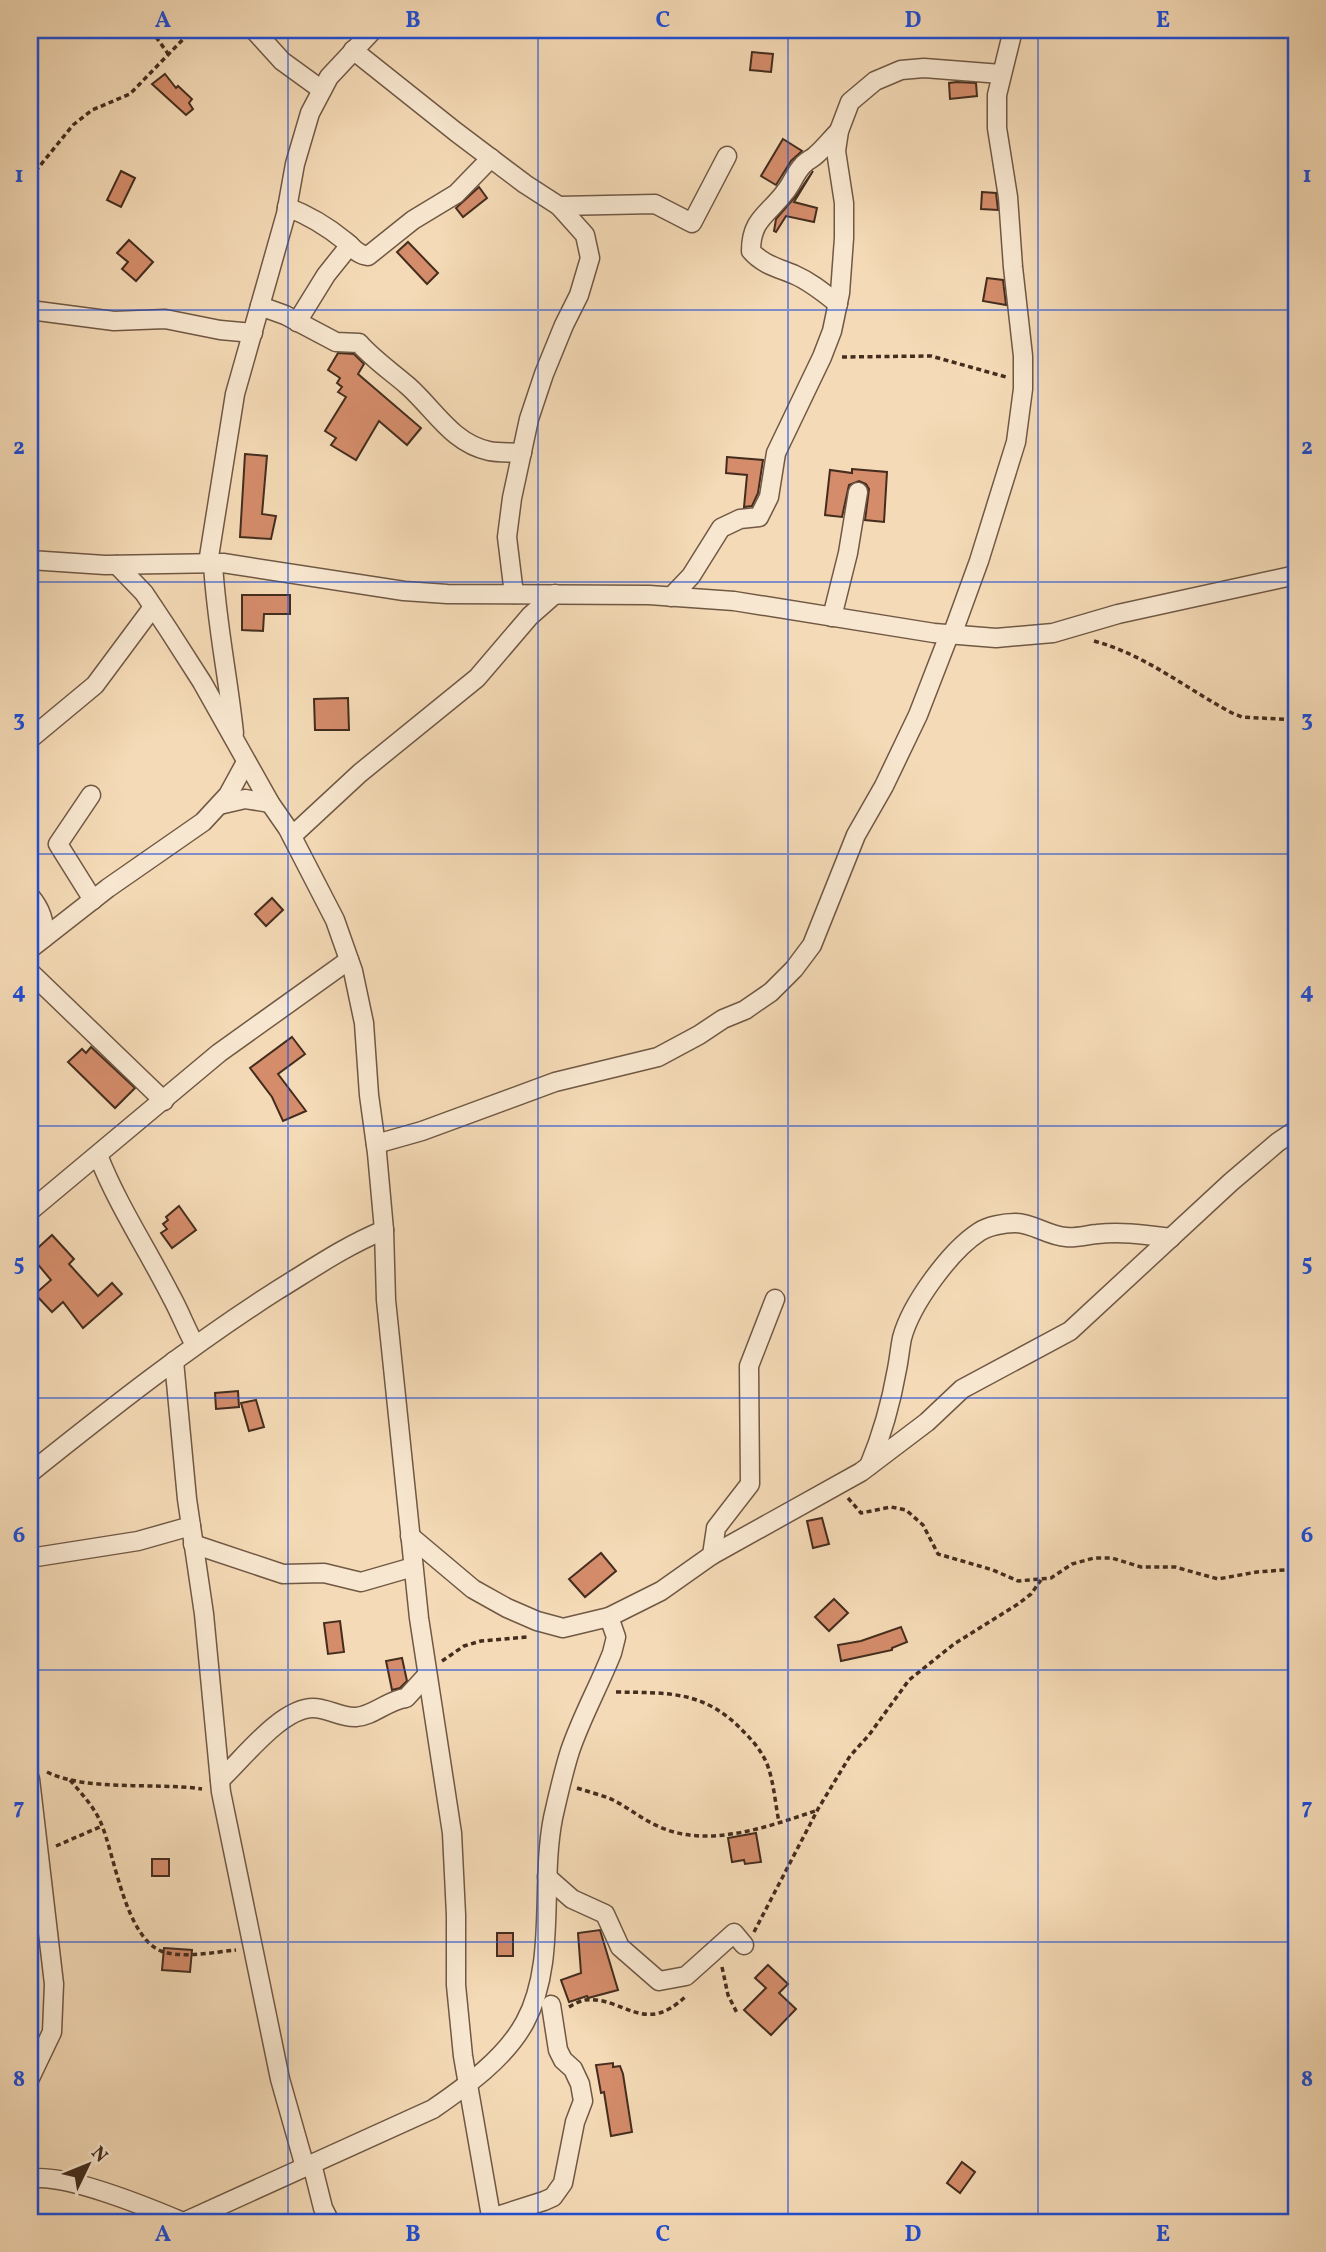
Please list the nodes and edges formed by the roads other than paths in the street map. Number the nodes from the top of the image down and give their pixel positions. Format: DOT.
graph roads {
  1 [pos="254,30"];
  2 [pos="1013,30"];
  3 [pos="363,37"];
  4 [pos="1001,74"];
  5 [pos="323,90"];
  6 [pos="839,131"];
  7 [pos="727,156"];
  8 [pos="491,158"];
  9 [pos="559,206"];
  10 [pos="287,207"];
  11 [pos="350,245"];
  12 [pos="838,304"];
  13 [pos="260,306"];
  14 [pos="30,310"];
  15 [pos="297,322"];
  16 [pos="253,333"];
  17 [pos="522,453"];
  18 [pos="858,492"];
  19 [pos="30,560"];
  20 [pos="211,563"];
  21 [pos="117,565"];
  22 [pos="1296,575"];
  23 [pos="514,594"];
  24 [pos="555,594"];
  25 [pos="671,597"];
  26 [pos="153,607"];
  27 [pos="831,617"];
  28 [pos="951,635"];
  29 [pos="30,739"];
  30 [pos="235,742"];
  31 [pos="246,762"];
  32 [pos="91,795"];
  33 [pos="270,803"];
  34 [pos="219,805"];
  35 [pos="292,836"];
  36 [pos="30,895"];
  37 [pos="93,900"];
  38 [pos="37,943"];
  39 [pos="349,960"];
  40 [pos="30,972"];
  41 [pos="164,1101"];
  42 [pos="1296,1130"];
  43 [pos="376,1144"];
  44 [pos="98,1154"];
  45 [pos="30,1211"];
  46 [pos="384,1230"];
  47 [pos="1171,1238"];
  48 [pos="775,1299"];
  49 [pos="195,1345"];
  50 [pos="174,1361"];
  51 [pos="869,1466"];
  52 [pos="30,1473"];
  53 [pos="191,1526"];
  54 [pos="410,1536"];
  55 [pos="193,1544"];
  56 [pos="712,1555"];
  57 [pos="30,1558"];
  58 [pos="413,1567"];
  59 [pos="609,1617"];
  60 [pos="427,1673"];
  61 [pos="34,1773"];
  62 [pos="221,1786"];
  63 [pos="547,1877"];
  64 [pos="744,1945"];
  65 [pos="551,2005"];
  66 [pos="30,2078"];
  67 [pos="468,2085"];
  68 [pos="308,2166"];
  69 [pos="30,2179"];
  70 [pos="491,2220"];
  71 [pos="184,2222"];
  72 [pos="330,2222"];
  1 -- 5 [label="street"];
  2 -- 4 [label="street"];
  3 -- 5 [label="street"];
  3 -- 8 [label="street"];
  4 -- 6 [label="street"];
  4 -- 28 [label="street"];
  5 -- 10 [label="street"];
  6 -- 12 [label="street"];
  6 -- 12 [label="street"];
  7 -- 9 [label="street"];
  8 -- 9 [label="street"];
  8 -- 11 [label="street"];
  9 -- 17 [label="street"];
  10 -- 11 [label="street"];
  10 -- 13 [label="street"];
  11 -- 15 [label="street"];
  12 -- 25 [label="street"];
  13 -- 15 [label="street"];
  13 -- 16 [label="street"];
  14 -- 16 [label="street"];
  15 -- 17 [label="street"];
  16 -- 20 [label="street"];
  17 -- 23 [label="street"];
  18 -- 27 [label="street"];
  19 -- 21 [label="street"];
  20 -- 21 [label="street"];
  20 -- 23 [label="street"];
  20 -- 30 [label="street"];
  21 -- 26 [label="street"];
  22 -- 28 [label="street"];
  23 -- 24 [label="street"];
  24 -- 25 [label="street"];
  24 -- 35 [label="street"];
  25 -- 27 [label="street"];
  26 -- 29 [label="street"];
  26 -- 30 [label="street"];
  27 -- 28 [label="street"];
  28 -- 43 [label="street"];
  30 -- 31 [label="street"];
  31 -- 33 [label="street"];
  31 -- 34 [label="street"];
  32 -- 37 [label="street"];
  33 -- 34 [label="street"];
  33 -- 35 [label="street"];
  34 -- 37 [label="street"];
  35 -- 39 [label="street"];
  36 -- 38 [label="street"];
  37 -- 38 [label="street"];
  39 -- 41 [label="street"];
  39 -- 43 [label="street"];
  40 -- 41 [label="street"];
  41 -- 44 [label="street"];
  42 -- 47 [label="street"];
  43 -- 46 [label="street"];
  44 -- 45 [label="street"];
  44 -- 49 [label="street"];
  46 -- 49 [label="street"];
  46 -- 54 [label="street"];
  47 -- 51 [label="street"];
  47 -- 51 [label="street"];
  48 -- 56 [label="street"];
  49 -- 50 [label="street"];
  50 -- 52 [label="street"];
  50 -- 53 [label="street"];
  51 -- 56 [label="street"];
  53 -- 55 [label="street"];
  53 -- 57 [label="street"];
  54 -- 58 [label="street"];
  54 -- 59 [label="street"];
  55 -- 58 [label="street"];
  55 -- 62 [label="street"];
  56 -- 59 [label="street"];
  58 -- 60 [label="street"];
  59 -- 63 [label="street"];
  60 -- 62 [label="street"];
  60 -- 67 [label="street"];
  61 -- 66 [label="street"];
  62 -- 68 [label="street"];
  63 -- 64 [label="street"];
  63 -- 67 [label="street"];
  65 -- 70 [label="street"];
  67 -- 68 [label="street"];
  67 -- 70 [label="street"];
  68 -- 71 [label="street"];
  68 -- 72 [label="street"];
  69 -- 71 [label="street"];
}
